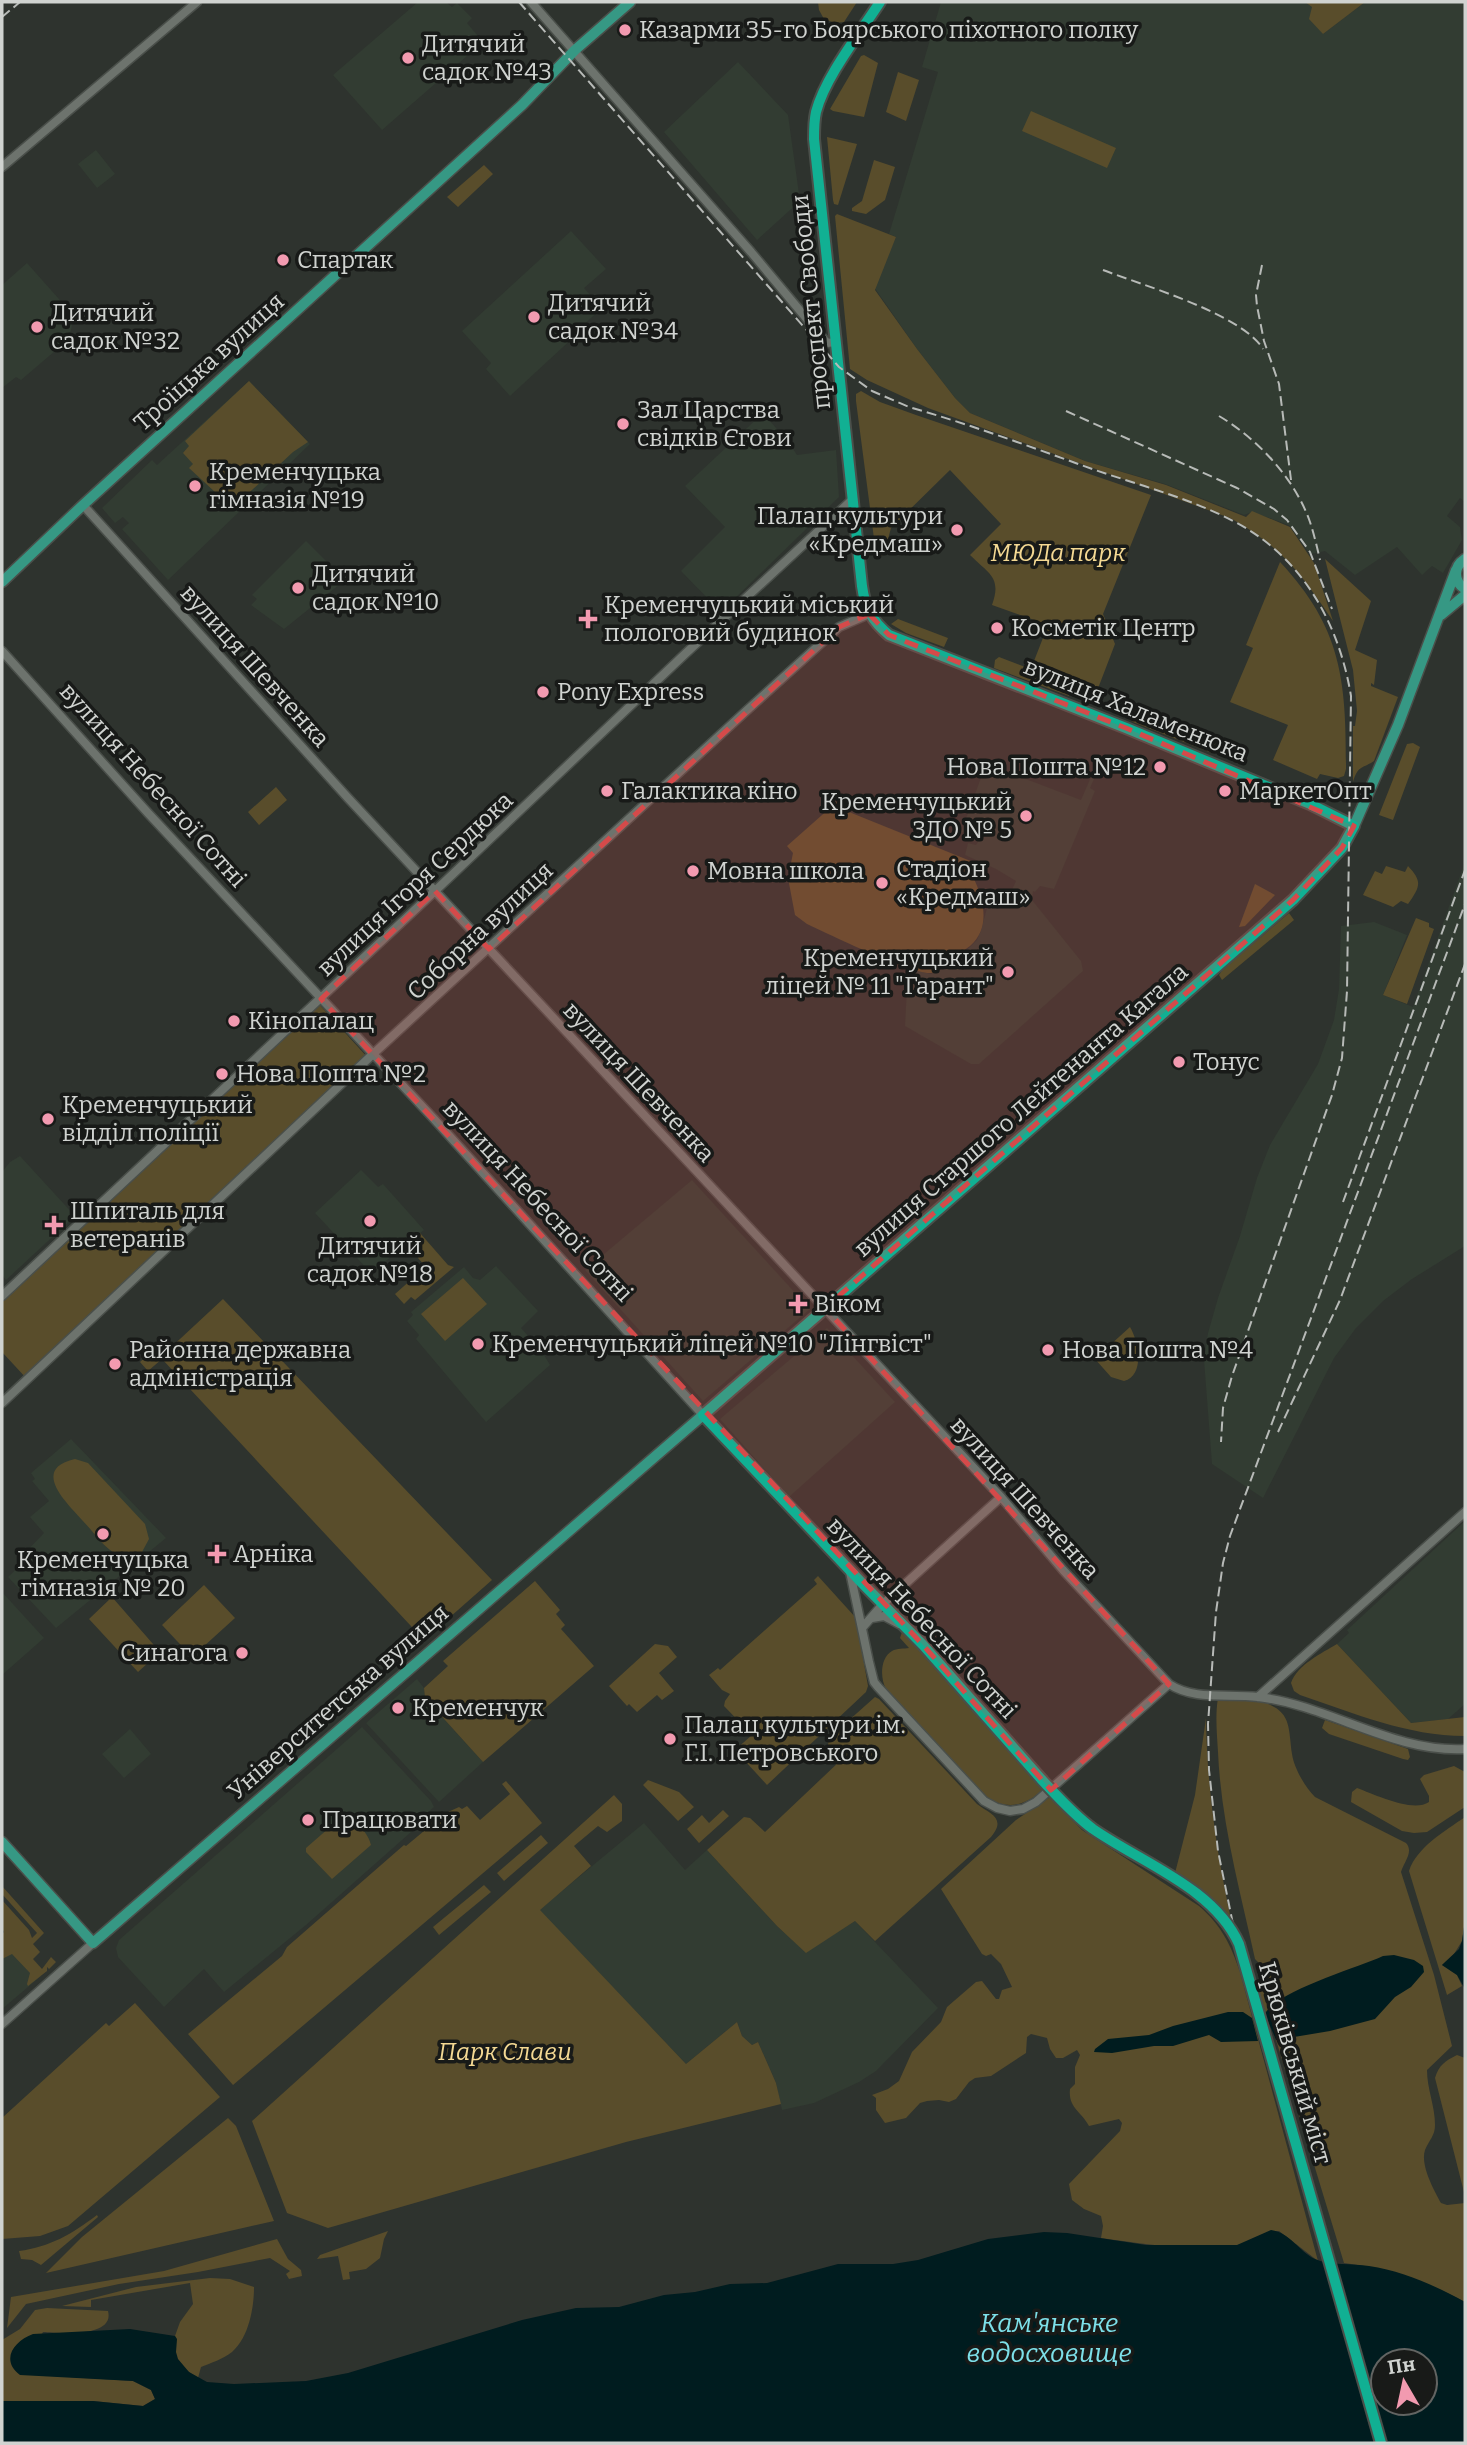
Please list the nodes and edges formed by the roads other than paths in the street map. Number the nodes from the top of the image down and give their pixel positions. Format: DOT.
graph roads {
  1 [pos="197,2"];
  2 [pos="531,2"];
  3 [pos="630,2"];
  4 [pos="880,2"];
  5 [pos="575,50"];
  6 [pos="2,167"];
  7 [pos="836,342"];
  8 [pos="853,499"];
  9 [pos="83,505"];
  10 [pos="1465,550"];
  11 [pos="1461,563"];
  12 [pos="2,582"];
  13 [pos="1465,589"];
  14 [pos="1465,595"];
  15 [pos="869,614"];
  16 [pos="1438,618"];
  17 [pos="2,651"];
  18 [pos="1354,826"];
  19 [pos="435,891"];
  20 [pos="489,949"];
  21 [pos="321,999"];
  22 [pos="373,1055"];
  23 [pos="2,1296"];
  24 [pos="825,1308"];
  25 [pos="2,1402"];
  26 [pos="703,1415"];
  27 [pos="1000,1497"];
  28 [pos="1465,1513"];
  29 [pos="850,1571"];
  30 [pos="883,1604"];
  31 [pos="869,1619"];
  32 [pos="862,1628"];
  33 [pos="907,1628"];
  34 [pos="1169,1684"];
  35 [pos="1258,1697"];
  36 [pos="1465,1749"];
  37 [pos="1042,1780"];
  38 [pos="2,1842"];
  39 [pos="93,1943"];
  40 [pos="2,2024"];
  41 [pos="1381,2443"];
  1 -- 6 [label="street"];
  2 -- 5 [label="street"];
  3 -- 5 [label="main road, Троїцька вулиця"];
  4 -- 7 [label="highway, проспект Свободи"];
  5 -- 7 [label="street"];
  5 -- 9 [label="main road, Троїцька вулиця"];
  7 -- 8 [label="highway, проспект Свободи"];
  8 -- 15 [label="highway, проспект Свободи"];
  8 -- 19 [label="street, вулиця Ігоря Сердюка"];
  9 -- 12 [label="main road, Троїцька вулиця"];
  9 -- 19 [label="street, вулиця Шевченка"];
  10 -- 11 [label="main road"];
  11 -- 13 [label="main road"];
  11 -- 16 [label="main road"];
  14 -- 16 [label="main road"];
  15 -- 18 [label="highway, вулиця Халаменюка"];
  15 -- 20 [label="street, Соборна вулиця"];
  16 -- 18 [label="main road"];
  17 -- 21 [label="street, вулиця Небесної Сотні"];
  18 -- 24 [label="highway, вулиця Старшого Лейтенанта Кагала"];
  19 -- 20 [label="street, вулиця Шевченка"];
  19 -- 21 [label="street, вулиця Ігоря Сердюка"];
  20 -- 22 [label="street, Соборна вулиця"];
  20 -- 24 [label="street, вулиця Шевченка"];
  21 -- 22 [label="street, вулиця Небесної Сотні"];
  21 -- 23 [label="street, вулиця Ігоря Сердюка"];
  22 -- 25 [label="street, Соборна вулиця"];
  22 -- 26 [label="street, вулиця Небесної Сотні"];
  24 -- 26 [label="highway, вулиця Старшого Лейтенанта Кагала"];
  24 -- 27 [label="street, вулиця Шевченка"];
  26 -- 29 [label="highway, вулиця Небесної Сотні"];
  26 -- 39 [label="main road, Університетська вулиця"];
  27 -- 30 [label="street"];
  27 -- 34 [label="street, вулиця Шевченка"];
  28 -- 35 [label="street"];
  29 -- 30 [label="highway, вулиця Небесної Сотні"];
  29 -- 32 [label="street"];
  30 -- 31 [label="street"];
  30 -- 33 [label="highway, вулиця Небесної Сотні"];
  31 -- 32 [label="street"];
  31 -- 33 [label="street"];
  32 -- 34 [label="street"];
  33 -- 37 [label="highway, вулиця Небесної Сотні"];
  34 -- 35 [label="street"];
  35 -- 36 [label="street"];
  37 -- 41 [label="highway, Крюківський міст, bridge"];
  38 -- 39 [label="main road"];
  39 -- 40 [label="street, Університетська вулиця"];
}
